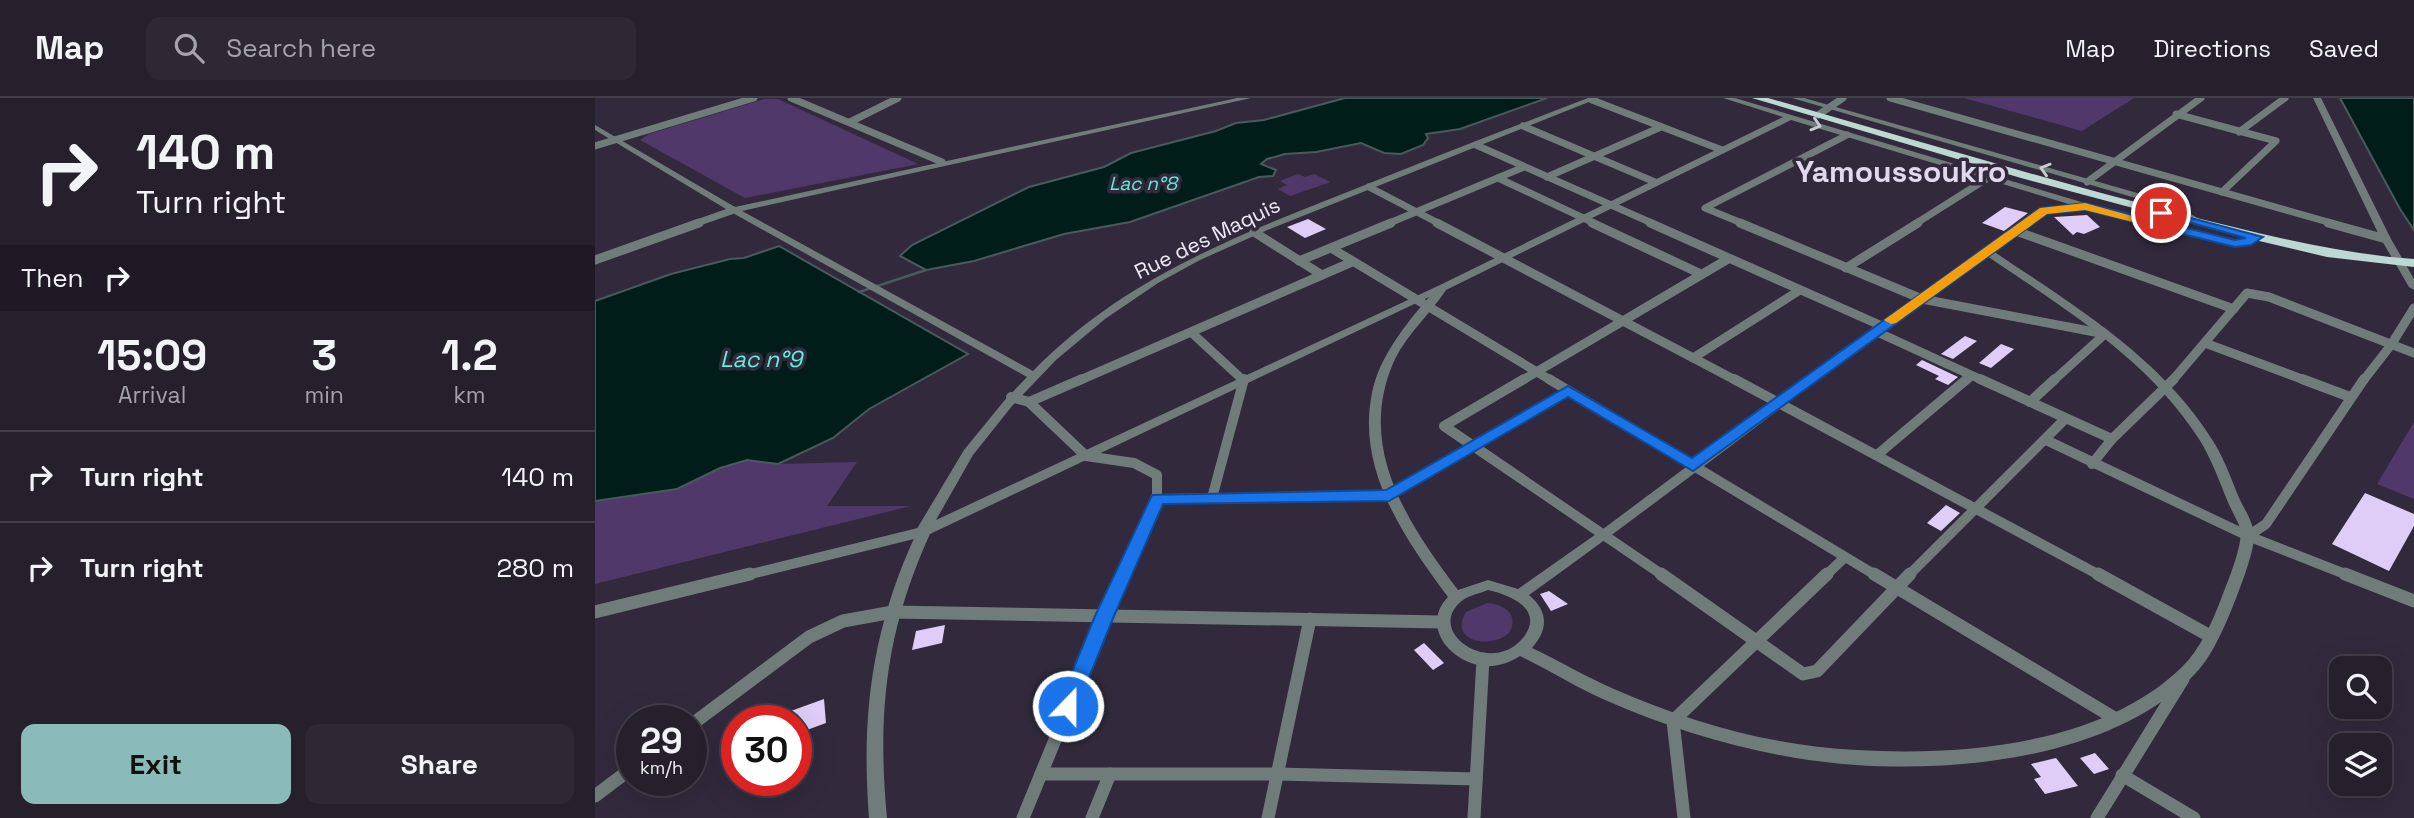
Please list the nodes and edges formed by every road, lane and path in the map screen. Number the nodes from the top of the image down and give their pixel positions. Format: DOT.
graph roads {
  1 [pos="754,98"];
  2 [pos="791,98"];
  3 [pos="898,98"];
  4 [pos="1247,98"];
  5 [pos="1727,98"];
  6 [pos="1758,98"];
  7 [pos="1796,98"];
  8 [pos="1843,98"];
  9 [pos="1890,98"];
  10 [pos="2201,98"];
  11 [pos="2285,98"];
  12 [pos="2317,98"];
  13 [pos="1593,99"];
  14 [pos="1830,107"];
  15 [pos="2176,114"];
  16 [pos="1818,115"];
  17 [pos="1790,117"];
  18 [pos="850,122"];
  19 [pos="1523,126"];
  20 [pos="595,127"];
  21 [pos="1661,127"];
  22 [pos="2239,132"];
  23 [pos="1847,135"];
  24 [pos="617,139"];
  25 [pos="1476,145"];
  26 [pos="595,146"];
  27 [pos="1722,150"];
  28 [pos="1594,157"];
  29 [pos="2116,161"];
  30 [pos="942,162"];
  31 [pos="1524,167"];
  32 [pos="1547,177"];
  33 [pos="1498,178"];
  34 [pos="1988,178"];
  35 [pos="1655,182"];
  36 [pos="2087,182"];
  37 [pos="2012,185"];
  38 [pos="1369,187"];
  39 [pos="2222,192"];
  40 [pos="1609,204"];
  41 [pos="2038,206"];
  42 [pos="2085,206"];
  43 [pos="734,210"];
  44 [pos="1417,212"];
  45 [pos="1583,217"];
  46 [pos="2201,223"];
  47 [pos="2016,231"];
  48 [pos="1254,232"];
  49 [pos="2257,237"];
  50 [pos="2386,239"];
  51 [pos="1331,248"];
  52 [pos="1988,251"];
  53 [pos="1501,258"];
  54 [pos="1728,259"];
  55 [pos="595,260"];
  56 [pos="1299,261"];
  57 [pos="1352,262"];
  58 [pos="2407,262"];
  59 [pos="1846,268"];
  60 [pos="1701,274"];
  61 [pos="1322,275"];
  62 [pos="1443,287"];
  63 [pos="2414,287"];
  64 [pos="1800,290"];
  65 [pos="1922,299"];
  66 [pos="1414,300"];
  67 [pos="1426,306"];
  68 [pos="2414,308"];
  69 [pos="2234,309"];
  70 [pos="1623,321"];
  71 [pos="1879,329"];
  72 [pos="1192,333"];
  73 [pos="2105,334"];
  74 [pos="2205,344"];
  75 [pos="2391,345"];
  76 [pos="2414,353"];
  77 [pos="1693,358"];
  78 [pos="1535,370"];
  79 [pos="1031,375"];
  80 [pos="1971,376"];
  81 [pos="1244,379"];
  82 [pos="2166,388"];
  83 [pos="1568,391"];
  84 [pos="1011,397"];
  85 [pos="2350,397"];
  86 [pos="1029,402"];
  87 [pos="2030,402"];
  88 [pos="1778,404"];
  89 [pos="2065,419"];
  90 [pos="2112,439"];
  91 [pos="2046,440"];
  92 [pos="1475,446"];
  93 [pos="1877,455"];
  94 [pos="1086,456"];
  95 [pos="2092,464"];
  96 [pos="1693,466"];
  97 [pos="1389,496"];
  98 [pos="1212,498"];
  99 [pos="1157,499"];
  100 [pos="1977,507"];
  101 [pos="922,533"];
  102 [pos="1604,534"];
  103 [pos="2248,536"];
  104 [pos="1845,557"];
  105 [pos="1897,587"];
  106 [pos="1521,594"];
  107 [pos="1456,597"];
  108 [pos="2414,601"];
  109 [pos="595,612"];
  110 [pos="893,612"];
  111 [pos="1104,616"];
  112 [pos="1310,619"];
  113 [pos="1442,622"];
  114 [pos="2210,636"];
  115 [pos="1758,640"];
  116 [pos="1521,650"];
  117 [pos="1483,659"];
  118 [pos="2188,671"];
  119 [pos="707,712"];
  120 [pos="2116,719"];
  121 [pos="1673,721"];
  122 [pos="1041,774"];
  123 [pos="1110,774"];
  124 [pos="1277,774"];
  125 [pos="2122,775"];
  126 [pos="1476,779"];
  127 [pos="616,780"];
  128 [pos="595,796"];
  129 [pos="878,818"];
  130 [pos="1023,818"];
  131 [pos="1091,818"];
  132 [pos="1268,818"];
  133 [pos="1474,818"];
  134 [pos="1684,818"];
  135 [pos="2097,818"];
  136 [pos="2194,818"];
  1 -- 24 [label="street"];
  2 -- 18 [label="street"];
  3 -- 18 [label="street"];
  4 -- 30 [label="street"];
  5 -- 17 [label="street"];
  6 -- 16 [label="highway"];
  7 -- 14 [label="street"];
  8 -- 14 [label="street"];
  9 -- 29 [label="street"];
  10 -- 15 [label="street"];
  11 -- 22 [label="street"];
  12 -- 50 [label="street"];
  13 -- 19 [label="street, Rue des Maquis"];
  13 -- 21 [label="street"];
  14 -- 16 [label="street"];
  36 -- 14 [label="street, one-way"];
  15 -- 22 [label="street"];
  15 -- 29 [label="street"];
  16 -- 46 [label="highway"];
  17 -- 23 [label="street, one-way"];
  17 -- 27 [label="street"];
  18 -- 30 [label="street"];
  19 -- 25 [label="street, Rue des Maquis"];
  19 -- 28 [label="street"];
  20 -- 24 [label="street"];
  21 -- 27 [label="street"];
  21 -- 28 [label="street"];
  22 -- 39 [label="street"];
  23 -- 34 [label="street"];
  23 -- 59 [label="street"];
  24 -- 26 [label="street"];
  24 -- 43 [label="street"];
  25 -- 31 [label="street"];
  25 -- 38 [label="street, Rue des Maquis"];
  27 -- 35 [label="street"];
  28 -- 32 [label="street"];
  28 -- 35 [label="street"];
  29 -- 36 [label="street"];
  29 -- 39 [label="street"];
  30 -- 43 [label="street"];
  31 -- 32 [label="street"];
  31 -- 33 [label="street"];
  32 -- 40 [label="street"];
  33 -- 44 [label="street"];
  33 -- 45 [label="street"];
  34 -- 37 [label="street"];
  34 -- 59 [label="street"];
  35 -- 40 [label="street"];
  36 -- 46 [label="street"];
  37 -- 41 [label="street"];
  37 -- 42 [label="street"];
  38 -- 44 [label="street"];
  38 -- 48 [label="street, Rue des Maquis"];
  39 -- 50 [label="street"];
  40 -- 45 [label="street"];
  40 -- 54 [label="street"];
  41 -- 42 [label="street"];
  41 -- 47 [label="street"];
  42 -- 49 [label="street"];
  43 -- 55 [label="street"];
  43 -- 79 [label="street"];
  44 -- 51 [label="street"];
  44 -- 53 [label="street"];
  45 -- 53 [label="street"];
  45 -- 60 [label="street"];
  46 -- 49 [label="highway"];
  47 -- 52 [label="street"];
  47 -- 69 [label="street"];
  48 -- 56 [label="street"];
  48 -- 79 [label="street, Rue des Maquis"];
  49 -- 58 [label="highway"];
  50 -- 58 [label="street"];
  51 -- 56 [label="street"];
  51 -- 57 [label="street"];
  52 -- 65 [label="street"];
  52 -- 73 [label="street"];
  53 -- 62 [label="street"];
  53 -- 70 [label="street"];
  54 -- 60 [label="street"];
  54 -- 64 [label="street"];
  56 -- 61 [label="street"];
  57 -- 61 [label="street"];
  57 -- 66 [label="street"];
  58 -- 63 [label="street"];
  59 -- 65 [label="street"];
  60 -- 70 [label="street"];
  61 -- 72 [label="street"];
  62 -- 66 [label="street"];
  62 -- 67 [label="street"];
  64 -- 71 [label="street"];
  64 -- 77 [label="street"];
  65 -- 71 [label="street"];
  65 -- 73 [label="street"];
  66 -- 67 [label="street"];
  66 -- 81 [label="street"];
  67 -- 78 [label="street"];
  67 -- 97 [label="street"];
  68 -- 75 [label="street"];
  69 -- 74 [label="street"];
  69 -- 75 [label="street"];
  70 -- 77 [label="street"];
  70 -- 78 [label="street"];
  71 -- 80 [label="street"];
  71 -- 88 [label="street"];
  72 -- 81 [label="street"];
  72 -- 86 [label="street"];
  73 -- 82 [label="street"];
  73 -- 87 [label="street"];
  74 -- 82 [label="street"];
  74 -- 85 [label="street"];
  75 -- 76 [label="street"];
  75 -- 85 [label="street"];
  77 -- 88 [label="street"];
  78 -- 83 [label="street"];
  78 -- 92 [label="street"];
  79 -- 84 [label="street, Rue des Maquis"];
  80 -- 87 [label="street"];
  80 -- 93 [label="street"];
  81 -- 94 [label="street"];
  81 -- 98 [label="street"];
  82 -- 90 [label="street"];
  82 -- 103 [label="street"];
  83 -- 92 [label="street"];
  83 -- 96 [label="street"];
  84 -- 86 [label="street"];
  84 -- 101 [label="street, Rue des Maquis"];
  85 -- 103 [label="street"];
  86 -- 94 [label="street"];
  87 -- 89 [label="street"];
  88 -- 93 [label="street"];
  88 -- 96 [label="street"];
  89 -- 90 [label="street"];
  89 -- 91 [label="street"];
  90 -- 95 [label="street"];
  91 -- 95 [label="street"];
  91 -- 100 [label="street"];
  92 -- 97 [label="street"];
  92 -- 102 [label="street"];
  93 -- 100 [label="street"];
  94 -- 99 [label="street"];
  94 -- 101 [label="street"];
  95 -- 103 [label="street"];
  96 -- 102 [label="street"];
  96 -- 104 [label="street"];
  97 -- 98 [label="street"];
  97 -- 107 [label="street"];
  98 -- 99 [label="street"];
  99 -- 111 [label="street"];
  100 -- 105 [label="street"];
  100 -- 114 [label="street"];
  101 -- 109 [label="street"];
  101 -- 110 [label="street, Rue des Maquis"];
  102 -- 106 [label="street"];
  102 -- 115 [label="street"];
  103 -- 108 [label="street"];
  103 -- 114 [label="street"];
  104 -- 105 [label="street"];
  104 -- 115 [label="street"];
  105 -- 115 [label="street"];
  105 -- 120 [label="street"];
  106 -- 107 [label="street"];
  106 -- 116 [label="street"];
  107 -- 113 [label="street"];
  110 -- 111 [label="street"];
  110 -- 119 [label="street"];
  110 -- 129 [label="street, Rue des Maquis"];
  111 -- 112 [label="street"];
  111 -- 122 [label="street"];
  112 -- 113 [label="street"];
  112 -- 124 [label="street"];
  113 -- 117 [label="street"];
  114 -- 118 [label="street"];
  115 -- 121 [label="street"];
  116 -- 117 [label="street"];
  116 -- 121 [label="street"];
  117 -- 126 [label="street"];
  118 -- 120 [label="street"];
  118 -- 125 [label="street"];
  120 -- 121 [label="street"];
  121 -- 134 [label="street"];
  122 -- 123 [label="street"];
  122 -- 130 [label="street"];
  123 -- 124 [label="street"];
  123 -- 131 [label="street"];
  124 -- 126 [label="street"];
  124 -- 132 [label="street"];
  125 -- 135 [label="street"];
  125 -- 136 [label="street"];
  126 -- 133 [label="street"];
  127 -- 128 [label="street"];
}
